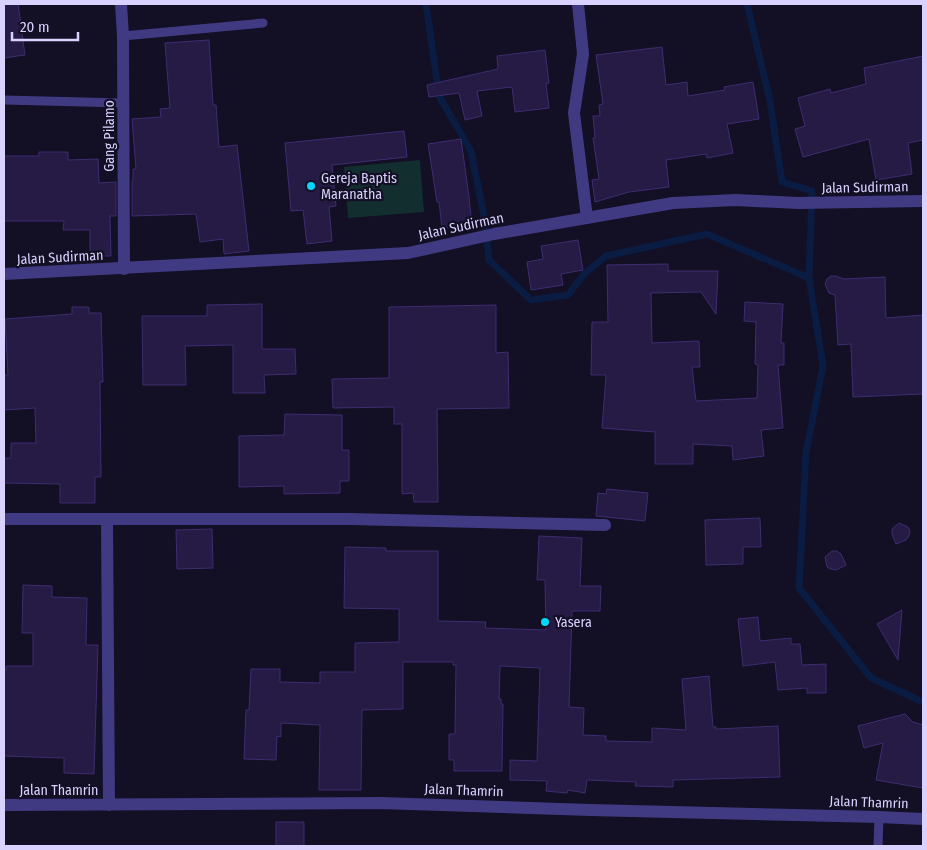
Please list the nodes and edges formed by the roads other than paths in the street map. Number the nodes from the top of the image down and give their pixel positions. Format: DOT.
graph roads {
  1 [pos="121,4"];
  2 [pos="578,4"];
  3 [pos="263,23"];
  4 [pos="124,36"];
  5 [pos="4,100"];
  6 [pos="124,103"];
  7 [pos="923,201"];
  8 [pos="587,218"];
  9 [pos="124,269"];
  10 [pos="4,274"];
  11 [pos="4,519"];
  12 [pos="107,520"];
  13 [pos="605,525"];
  14 [pos="4,805"];
  15 [pos="109,805"];
  16 [pos="879,816"];
  17 [pos="923,819"];
  18 [pos="878,846"];
  1 -- 4 [label="street, Gang Pilamo"];
  2 -- 8 [label="street"];
  3 -- 4 [label="lane"];
  4 -- 6 [label="street, Gang Pilamo"];
  5 -- 6 [label="lane"];
  6 -- 9 [label="street, Gang Pilamo"];
  7 -- 8 [label="street, Jalan Sudirman"];
  8 -- 9 [label="street, Jalan Sudirman"];
  9 -- 10 [label="street, Jalan Sudirman"];
  11 -- 12 [label="street"];
  12 -- 13 [label="street"];
  12 -- 15 [label="street"];
  14 -- 15 [label="street, Jalan Thamrin"];
  15 -- 16 [label="street, Jalan Thamrin"];
  16 -- 17 [label="street, Jalan Thamrin"];
  16 -- 18 [label="lane"];
}
